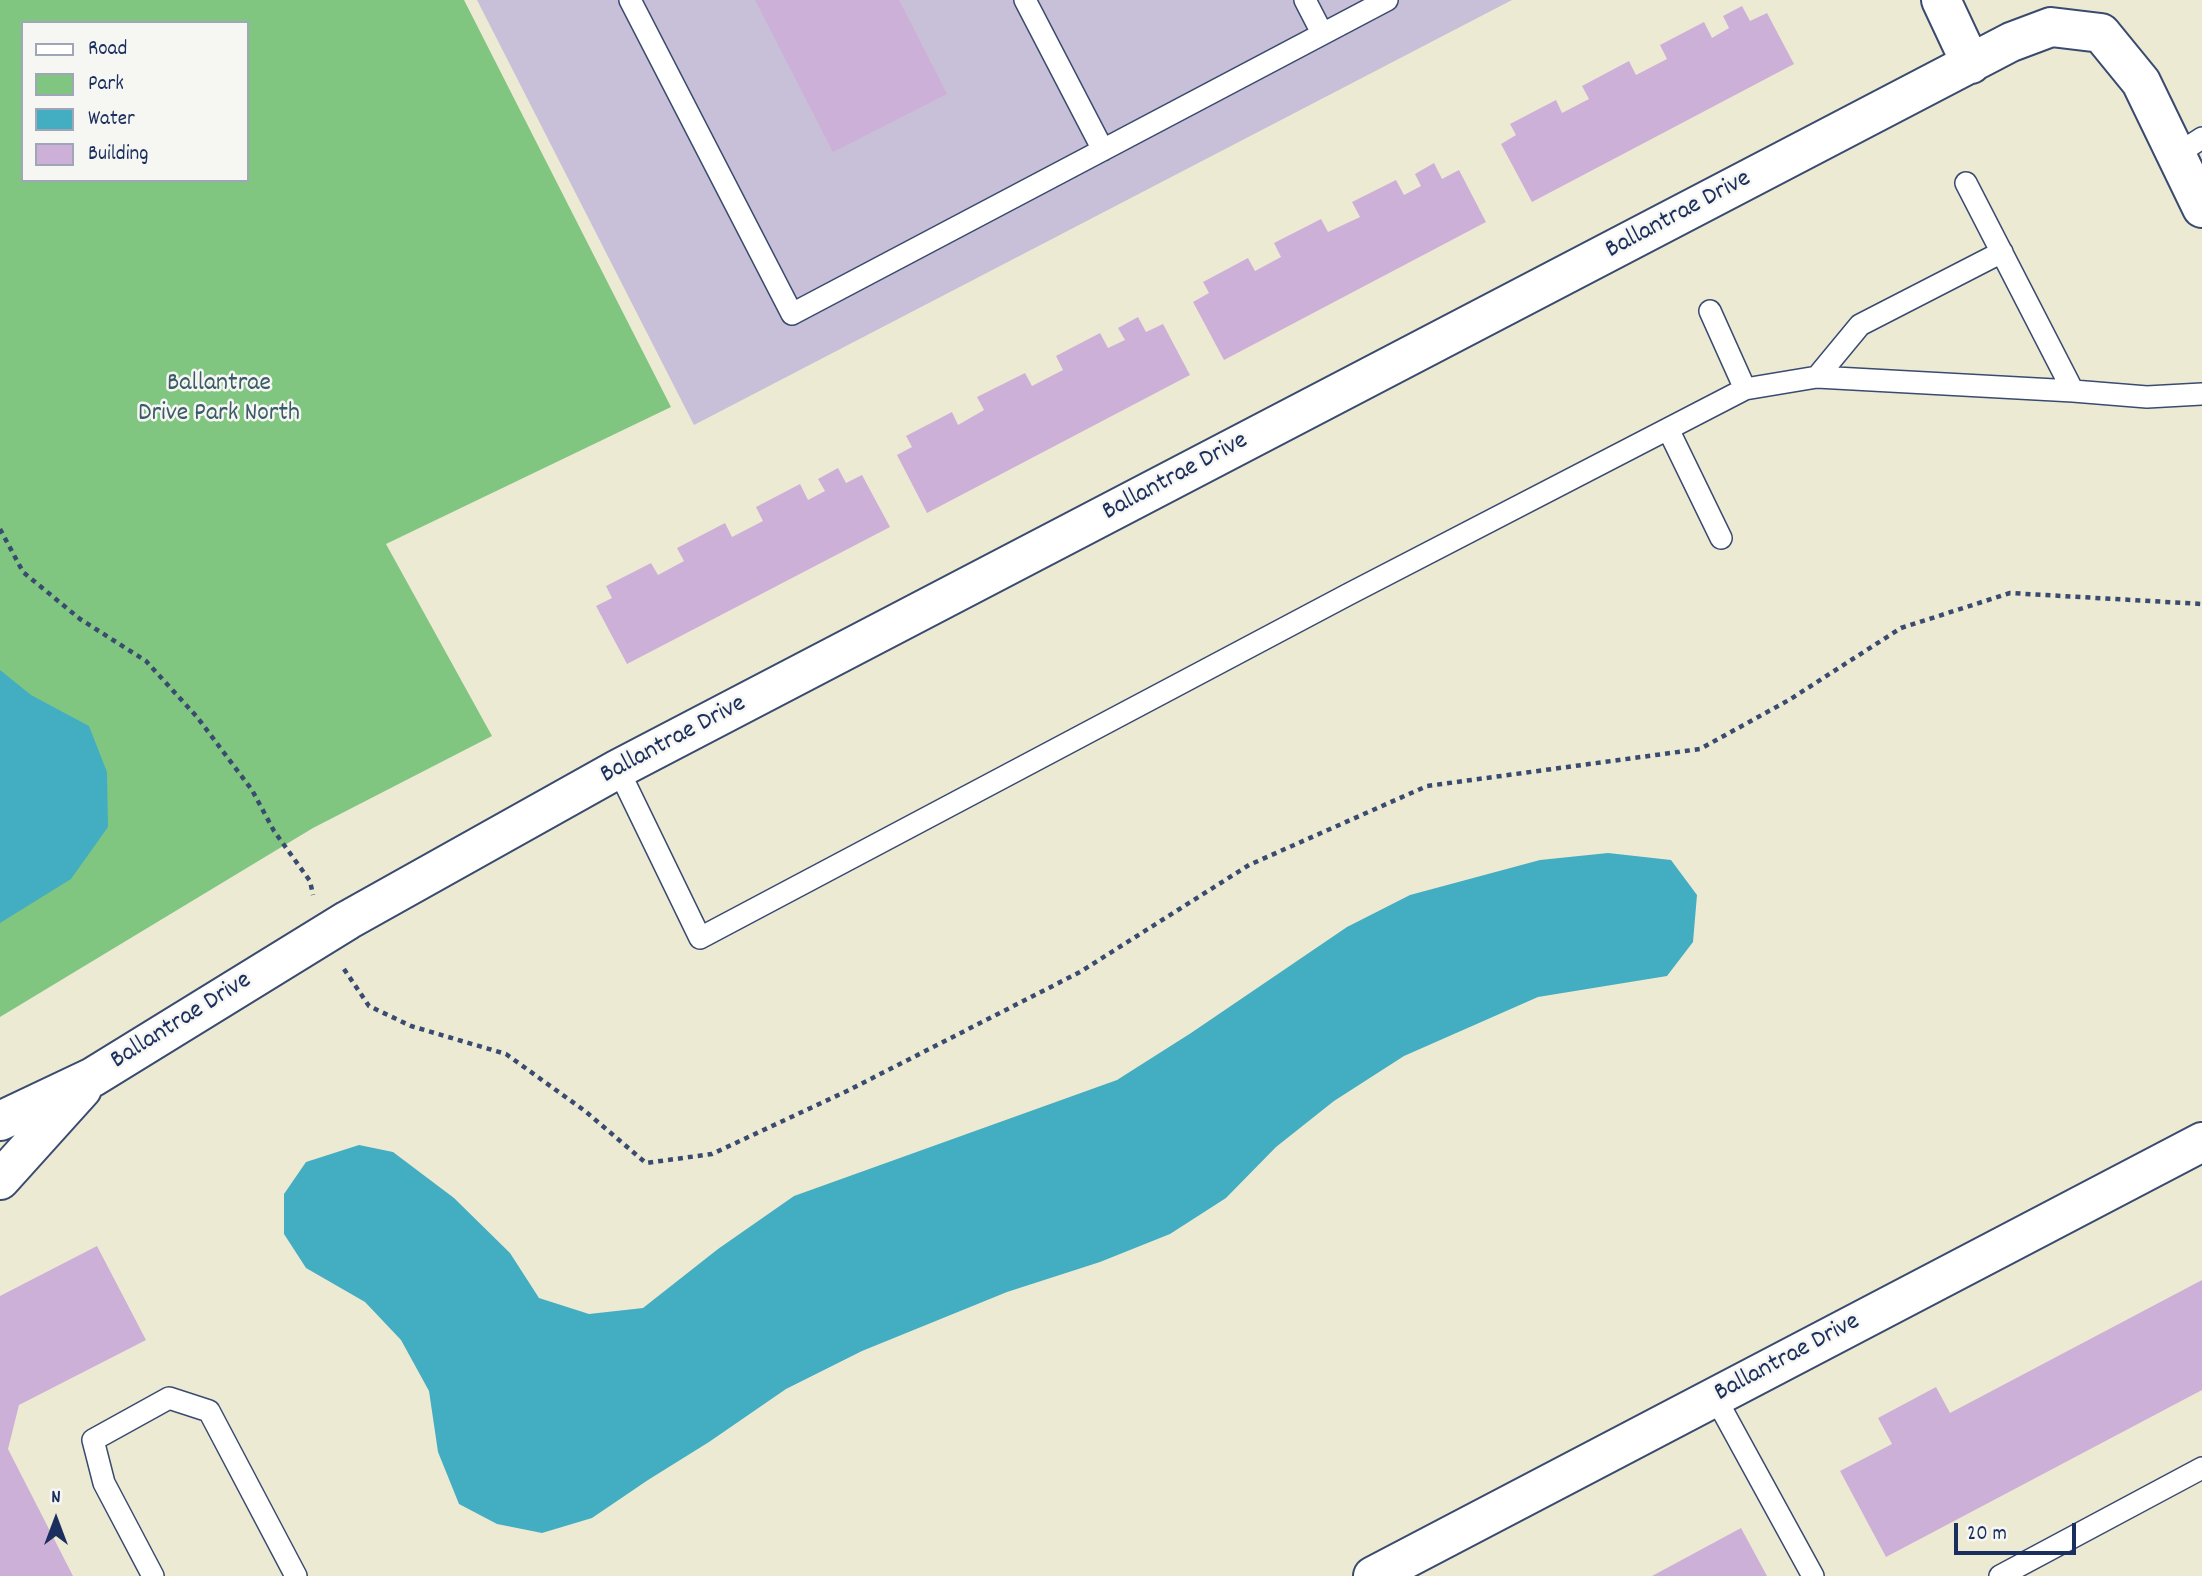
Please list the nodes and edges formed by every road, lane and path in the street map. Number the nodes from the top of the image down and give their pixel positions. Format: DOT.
graph roads {
  1 [pos="629,0"];
  2 [pos="1025,0"];
  3 [pos="1305,0"];
  4 [pos="1387,0"];
  5 [pos="1941,0"];
  6 [pos="1322,33"];
  7 [pos="1970,64"];
  8 [pos="2189,146"];
  9 [pos="1102,150"];
  10 [pos="1966,183"];
  11 [pos="2202,208"];
  12 [pos="2001,252"];
  13 [pos="1710,311"];
  14 [pos="1818,377"];
  15 [pos="1745,389"];
  16 [pos="2073,391"];
  17 [pos="2202,394"];
  18 [pos="1668,429"];
  19 [pos="0,529"];
  20 [pos="1721,538"];
  21 [pos="2202,604"];
  22 [pos="618,769"];
  23 [pos="322,936"];
  24 [pos="93,1077"];
  25 [pos="0,1121"];
  26 [pos="2202,1142"];
  27 [pos="0,1181"];
  28 [pos="1715,1397"];
  29 [pos="2202,1468"];
  30 [pos="153,1576"];
  31 [pos="296,1576"];
  32 [pos="1373,1576"];
  33 [pos="1813,1576"];
  34 [pos="2000,1576"];
  1 -- 9 [label="lane"];
  2 -- 9 [label="lane"];
  3 -- 6 [label="lane"];
  4 -- 6 [label="lane"];
  5 -- 7 [label="street"];
  6 -- 9 [label="lane"];
  7 -- 8 [label="street, Ballantrae Drive"];
  7 -- 22 [label="street, Ballantrae Drive"];
  8 -- 11 [label="street, Ballantrae Drive"];
  10 -- 12 [label="lane"];
  12 -- 14 [label="lane"];
  12 -- 16 [label="lane"];
  13 -- 15 [label="lane"];
  14 -- 15 [label="lane"];
  14 -- 16 [label="lane"];
  15 -- 18 [label="lane"];
  16 -- 17 [label="lane"];
  18 -- 20 [label="lane"];
  18 -- 22 [label="lane"];
  19 -- 23 [label="path"];
  21 -- 23 [label="path"];
  22 -- 23 [label="street, Ballantrae Drive"];
  23 -- 24 [label="street, Ballantrae Drive"];
  24 -- 25 [label="street, Ballantrae Drive"];
  24 -- 27 [label="street, Ballantrae Drive"];
  26 -- 28 [label="street, Ballantrae Drive"];
  28 -- 32 [label="street, Ballantrae Drive"];
  28 -- 33 [label="lane"];
  29 -- 34 [label="lane"];
  30 -- 31 [label="lane"];
}
